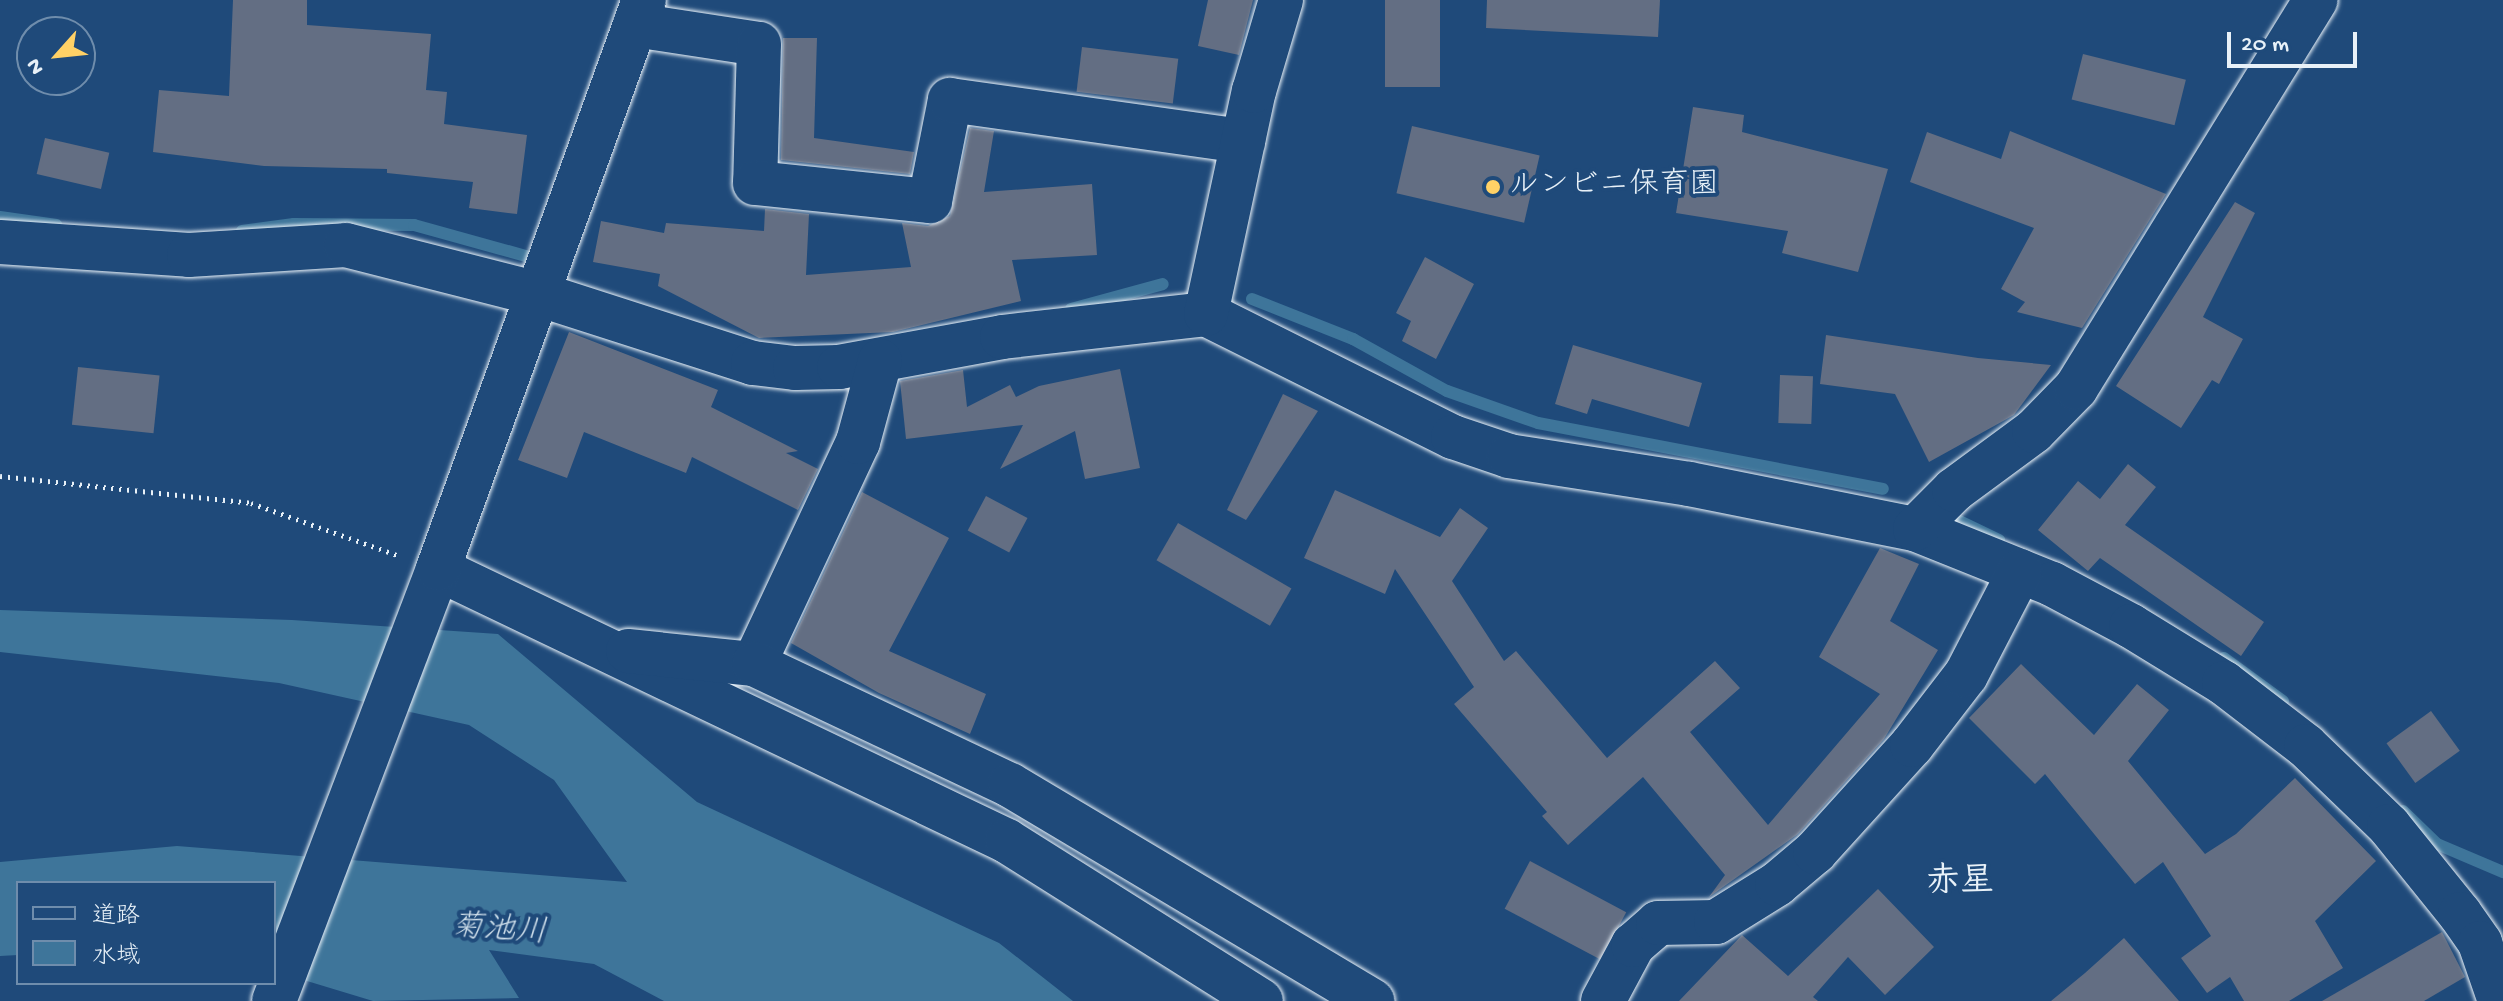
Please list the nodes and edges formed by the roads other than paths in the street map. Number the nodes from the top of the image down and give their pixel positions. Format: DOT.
graph roads {
  1 [pos="1281,0"];
  2 [pos="2316,0"];
  3 [pos="639,13"];
  4 [pos="1243,141"];
  5 [pos="0,242"];
  6 [pos="538,294"];
  7 [pos="1206,314"];
  8 [pos="880,361"];
  9 [pos="1915,529"];
  10 [pos="438,569"];
  11 [pos="2020,571"];
  12 [pos="597,648"];
  13 [pos="754,664"];
  14 [pos="2492,955"];
  15 [pos="274,1001"];
  16 [pos="1261,1001"];
  17 [pos="1372,1001"];
  18 [pos="1603,1001"];
  19 [pos="2500,1001"];
  1 -- 4 [label="street"];
  2 -- 9 [label="street"];
  3 -- 4 [label="street"];
  3 -- 6 [label="street"];
  4 -- 7 [label="street"];
  5 -- 6 [label="street"];
  6 -- 8 [label="street"];
  6 -- 10 [label="street"];
  7 -- 8 [label="street"];
  7 -- 9 [label="street"];
  8 -- 13 [label="street"];
  9 -- 11 [label="street"];
  10 -- 12 [label="street"];
  10 -- 15 [label="street"];
  11 -- 14 [label="street"];
  11 -- 18 [label="street"];
  12 -- 13 [label="street"];
  12 -- 16 [label="street"];
  13 -- 17 [label="street"];
  14 -- 19 [label="street"];
}
